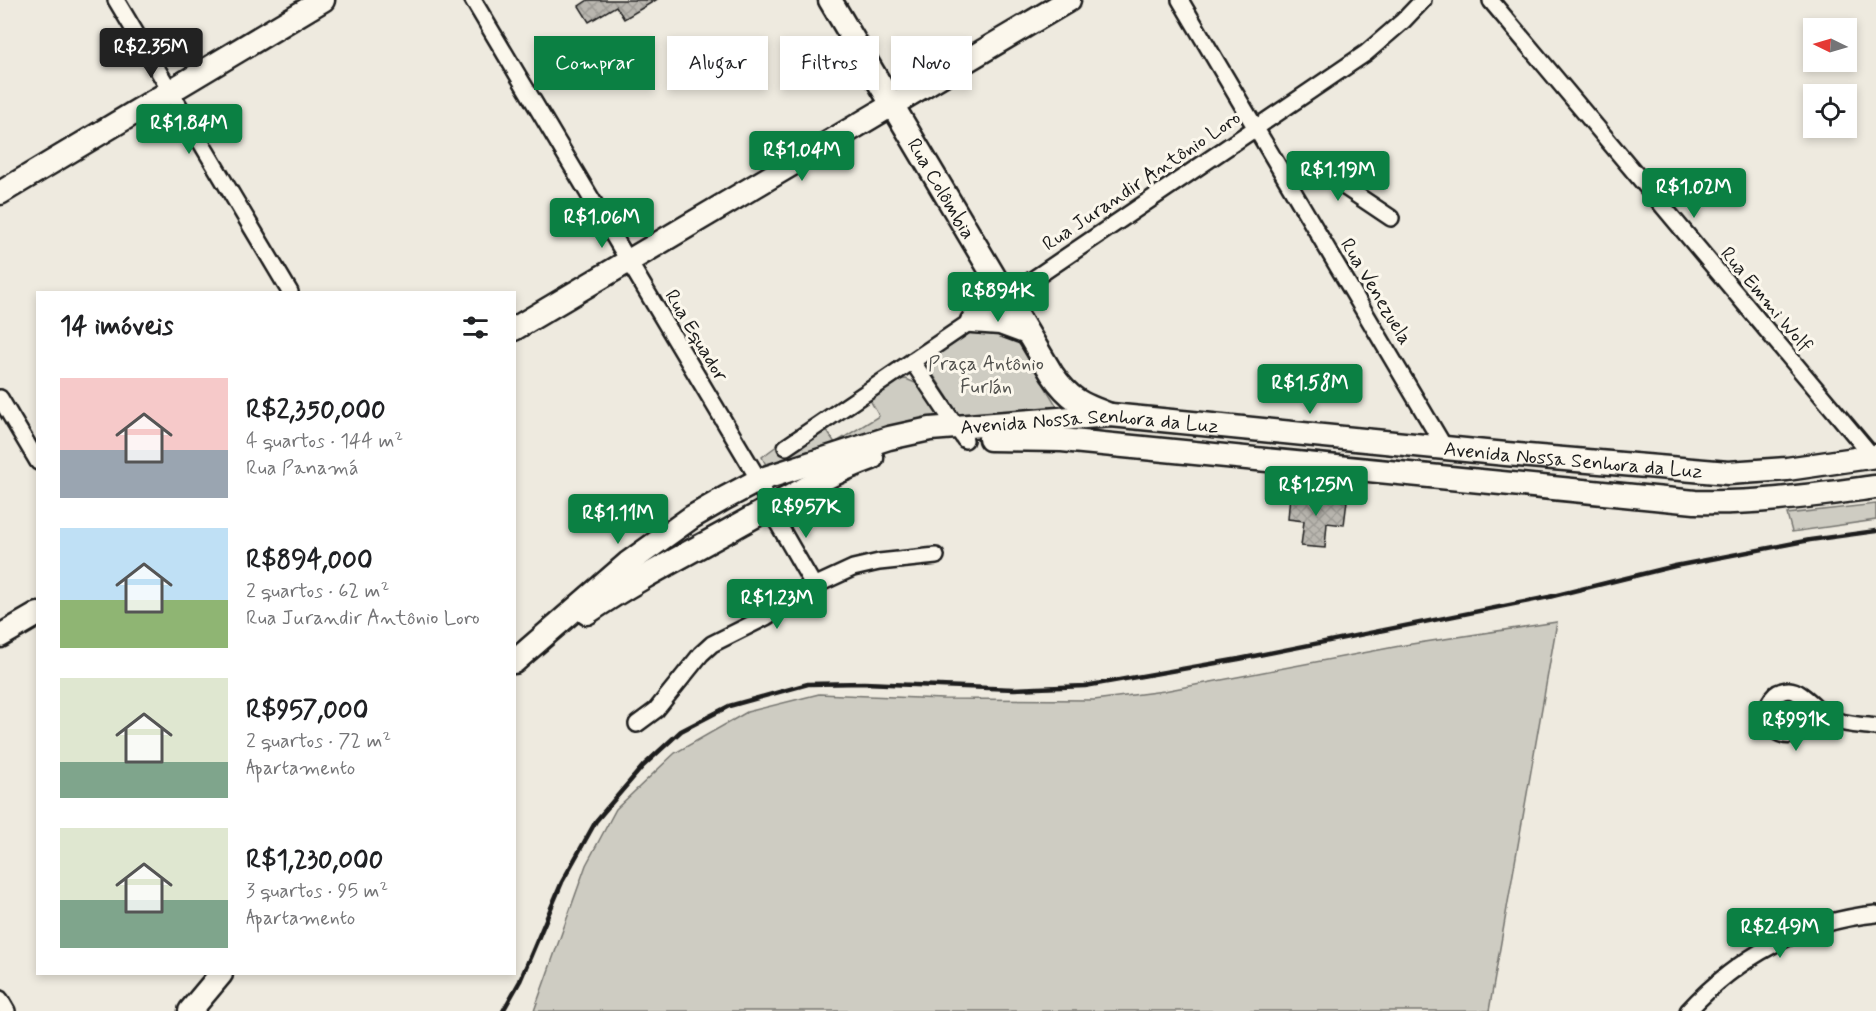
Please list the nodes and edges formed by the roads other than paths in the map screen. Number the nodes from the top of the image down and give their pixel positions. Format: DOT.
graph roads {
  1 [pos="116,0"];
  2 [pos="322,0"];
  3 [pos="473,0"];
  4 [pos="830,0"];
  5 [pos="1069,0"];
  6 [pos="1180,0"];
  7 [pos="1423,0"];
  8 [pos="1491,1"];
  9 [pos="170,91"];
  10 [pos="892,105"];
  11 [pos="1256,128"];
  12 [pos="1286,179"];
  13 [pos="0,193"];
  14 [pos="1391,218"];
  15 [pos="629,261"];
  16 [pos="289,291"];
  17 [pos="1006,298"];
  18 [pos="972,321"];
  19 [pos="516,328"];
  20 [pos="1027,333"];
  21 [pos="912,361"];
  22 [pos="0,398"];
  23 [pos="1111,415"];
  24 [pos="961,434"];
  25 [pos="786,447"];
  26 [pos="1445,448"];
  27 [pos="1874,457"];
  28 [pos="36,459"];
  29 [pos="759,480"];
  30 [pos="1876,487"];
  31 [pos="769,508"];
  32 [pos="936,556"];
  33 [pos="814,586"];
  34 [pos="36,615"];
  35 [pos="0,636"];
  36 [pos="516,661"];
  37 [pos="516,662"];
  38 [pos="1831,719"];
  39 [pos="637,724"];
  40 [pos="1876,727"];
  41 [pos="1876,914"];
  42 [pos="220,975"];
  43 [pos="0,999"];
  44 [pos="7,1011"];
  45 [pos="190,1011"];
  46 [pos="1688,1011"];
  1 -- 9 [label="street"];
  2 -- 9 [label="main road"];
  3 -- 15 [label="street, Rua Equador"];
  4 -- 10 [label="main road, Rua Colômbia"];
  5 -- 10 [label="main road"];
  6 -- 11 [label="street, Rua Venezuela"];
  7 -- 11 [label="street, Rua Jurandir Antônio Loro"];
  8 -- 27 [label="street, Rua Emmi Wolf"];
  9 -- 13 [label="main road"];
  9 -- 16 [label="street"];
  10 -- 15 [label="main road"];
  10 -- 17 [label="main road, Rua Colômbia"];
  11 -- 12 [label="street, Rua Venezuela"];
  11 -- 17 [label="street, Rua Jurandir Antônio Loro"];
  12 -- 14 [label="street"];
  12 -- 26 [label="street, Rua Venezuela"];
  15 -- 19 [label="main road"];
  15 -- 29 [label="street, Rua Equador"];
  17 -- 18 [label="street, Rua Jurandir Antônio Loro"];
  17 -- 20 [label="main road, Rua Colômbia"];
  18 -- 20 [label="main road"];
  18 -- 21 [label="street, Rua Jurandir Antônio Loro"];
  20 -- 23 [label="main road, Rua Colômbia"];
  21 -- 24 [label="street"];
  21 -- 25 [label="street, Rua Jurandir Antônio Loro"];
  22 -- 28 [label="street"];
  23 -- 24 [label="main road, Avenida Nossa Senhora da Luz"];
  23 -- 26 [label="main road, Avenida Nossa Senhora da Luz"];
  24 -- 29 [label="main road, Avenida Nossa Senhora da Luz"];
  24 -- 30 [label="main road, Avenida Nossa Senhora da Luz"];
  24 -- 31 [label="main road, Avenida Nossa Senhora da Luz"];
  26 -- 27 [label="main road, Avenida Nossa Senhora da Luz"];
  29 -- 31 [label="street, Rua Equador"];
  29 -- 36 [label="main road, Avenida Nossa Senhora da Luz"];
  31 -- 33 [label="street, Rua Equador"];
  31 -- 37 [label="main road, Avenida Nossa Senhora da Luz"];
  32 -- 33 [label="street"];
  33 -- 39 [label="street"];
  34 -- 35 [label="main road"];
  38 -- 40 [label="street"];
  41 -- 46 [label="street"];
  42 -- 45 [label="main road"];
  43 -- 44 [label="street"];
}
